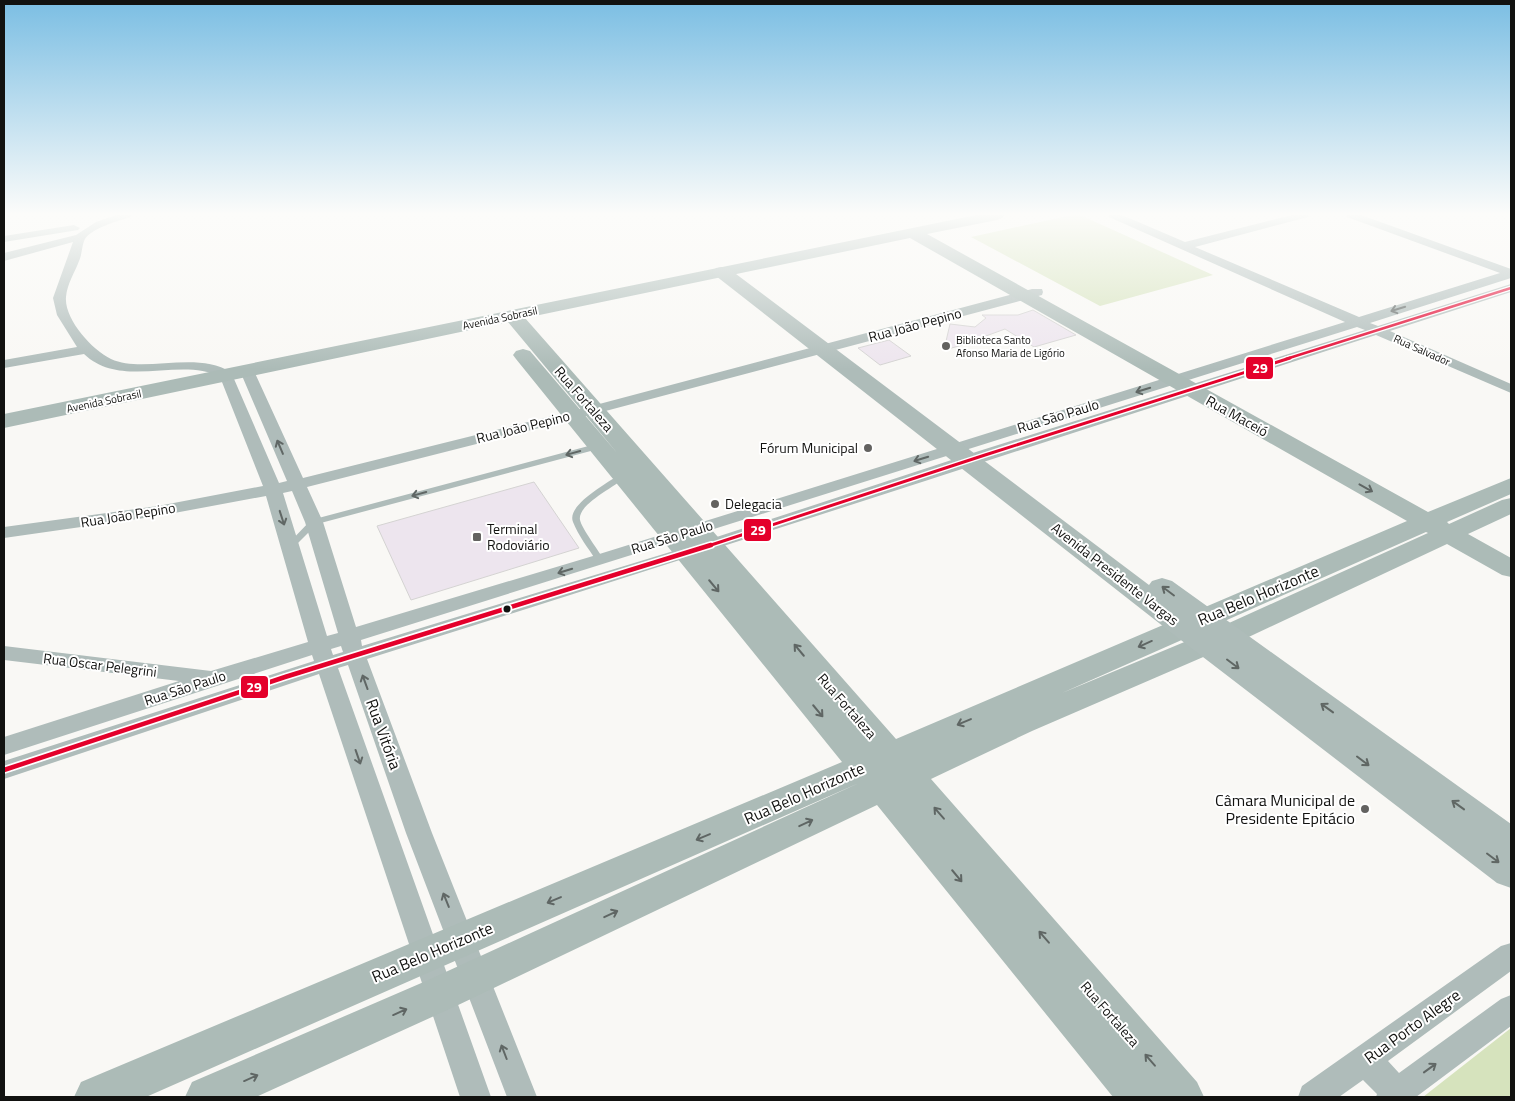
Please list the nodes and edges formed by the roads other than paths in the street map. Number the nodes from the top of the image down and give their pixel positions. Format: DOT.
graph roads {
  1 [pos="71,266"];
  2 [pos="746,266"];
  3 [pos="982,266"];
  4 [pos="1241,266"];
  5 [pos="1494,266"];
  6 [pos="728,270"];
  7 [pos="1511,274"];
  8 [pos="1482,283"];
  9 [pos="1507,289"];
  10 [pos="1030,293"];
  11 [pos="1428,300"];
  12 [pos="1448,308"];
  13 [pos="503,317"];
  14 [pos="1373,324"];
  15 [pos="1308,338"];
  16 [pos="1327,346"];
  17 [pos="830,347"];
  18 [pos="85,350"];
  19 [pos="1239,359"];
  20 [pos="1459,362"];
  21 [pos="4,364"];
  22 [pos="1258,369"];
  23 [pos="237,373"];
  24 [pos="1511,379"];
  25 [pos="1190,383"];
  26 [pos="1511,389"];
  27 [pos="1111,399"];
  28 [pos="1130,410"];
  29 [pos="582,412"];
  30 [pos="256,418"];
  31 [pos="1045,420"];
  32 [pos="4,421"];
  33 [pos="1060,431"];
  34 [pos="610,444"];
  35 [pos="969,452"];
  36 [pos="873,474"];
  37 [pos="296,485"];
  38 [pos="1511,485"];
  39 [pos="888,487"];
  40 [pos="643,488"];
  41 [pos="273,490"];
  42 [pos="800,497"];
  43 [pos="1511,506"];
  44 [pos="817,511"];
  45 [pos="314,522"];
  46 [pos="1446,524"];
  47 [pos="4,533"];
  48 [pos="692,541"];
  49 [pos="291,545"];
  50 [pos="1511,551"];
  51 [pos="600,560"];
  52 [pos="1511,569"];
  53 [pos="334,588"];
  54 [pos="305,597"];
  55 [pos="1206,631"];
  56 [pos="352,646"];
  57 [pos="4,653"];
  58 [pos="323,656"];
  59 [pos="216,677"];
  60 [pos="285,677"];
  61 [pos="380,722"];
  62 [pos="350,734"];
  63 [pos="13,743"];
  64 [pos="14,767"];
  65 [pos="885,771"];
  66 [pos="755,830"];
  67 [pos="419,833"];
  68 [pos="1511,844"];
  69 [pos="389,846"];
  70 [pos="1511,872"];
  71 [pos="462,939"];
  72 [pos="426,955"];
  73 [pos="1511,955"];
  74 [pos="476,977"];
  75 [pos="440,994"];
  76 [pos="1511,1009"];
  77 [pos="1089,1012"];
  78 [pos="1365,1060"];
  79 [pos="1394,1095"];
  80 [pos="96,1097"];
  81 [pos="207,1097"];
  82 [pos="476,1097"];
  83 [pos="522,1097"];
  84 [pos="1141,1097"];
  85 [pos="1182,1097"];
  86 [pos="1313,1097"];
  1 -- 18 [label="street"];
  2 -- 6 [label="street, Avenida Sobrasil"];
  3 -- 10 [label="street, Rua Maceió"];
  4 -- 14 [label="street, Rua Salvador"];
  5 -- 7 [label="street"];
  6 -- 13 [label="street, Avenida Sobrasil"];
  6 -- 17 [label="main road, Avenida Presidente Vargas"];
  7 -- 8 [label="street, Rua São Paulo"];
  8 -- 9 [label="street"];
  8 -- 11 [label="street, Rua São Paulo"];
  9 -- 12 [label="street, Rua São Paulo"];
  10 -- 17 [label="street, Rua João Pepino"];
  10 -- 25 [label="street, Rua Maceió"];
  11 -- 12 [label="street"];
  11 -- 14 [label="street, Rua São Paulo, one-way"];
  12 -- 14 [label="street, Rua São Paulo"];
  13 -- 23 [label="street, Avenida Sobrasil"];
  13 -- 29 [label="street, Rua Fortaleza"];
  14 -- 15 [label="street, Rua São Paulo"];
  14 -- 16 [label="street, Rua São Paulo"];
  14 -- 20 [label="street, Rua Salvador"];
  15 -- 16 [label="street"];
  15 -- 19 [label="street, Rua São Paulo"];
  16 -- 22 [label="street, Rua São Paulo"];
  17 -- 29 [label="street, Rua João Pepino"];
  17 -- 35 [label="main road, Avenida Presidente Vargas"];
  18 -- 21 [label="street"];
  18 -- 23 [label="street"];
  19 -- 22 [label="street"];
  19 -- 25 [label="street, Rua São Paulo"];
  20 -- 24 [label="street, Rua Salvador"];
  20 -- 26 [label="street, Rua Salvador"];
  22 -- 25 [label="street, Rua São Paulo"];
  23 -- 30 [label="street, Rua Vitória"];
  23 -- 32 [label="street, Avenida Sobrasil"];
  25 -- 27 [label="street, Rua São Paulo, one-way"];
  25 -- 28 [label="street, Rua São Paulo"];
  25 -- 46 [label="street, Rua Maceió"];
  27 -- 28 [label="street"];
  27 -- 31 [label="street, Rua São Paulo"];
  28 -- 33 [label="street, Rua São Paulo"];
  29 -- 34 [label="street, Rua Fortaleza"];
  29 -- 37 [label="street, Rua João Pepino"];
  37 -- 30 [label="street, Rua Vitória, one-way"];
  30 -- 41 [label="street, Rua Vitória"];
  31 -- 33 [label="street"];
  31 -- 35 [label="street, Rua São Paulo"];
  33 -- 35 [label="street, Rua São Paulo"];
  34 -- 40 [label="street, Rua Fortaleza"];
  34 -- 40 [label="street, Rua Fortaleza"];
  34 -- 45 [label="lane, one-way"];
  35 -- 36 [label="street, Rua São Paulo, one-way"];
  35 -- 39 [label="street, Rua São Paulo"];
  35 -- 55 [label="main road, Avenida Presidente Vargas"];
  36 -- 39 [label="street"];
  36 -- 42 [label="street, Rua São Paulo"];
  37 -- 41 [label="street, Rua João Pepino"];
  37 -- 45 [label="street, Rua Vitória"];
  38 -- 46 [label="street, Rua Belo Horizonte"];
  39 -- 44 [label="street, Rua São Paulo"];
  40 -- 48 [label="street, Rua Fortaleza"];
  40 -- 51 [label="lane"];
  41 -- 47 [label="street, Rua João Pepino"];
  41 -- 49 [label="street, Rua Vitória, one-way"];
  42 -- 44 [label="street"];
  42 -- 48 [label="street, Rua São Paulo"];
  43 -- 46 [label="street, Rua Belo Horizonte"];
  44 -- 48 [label="street, Rua São Paulo"];
  45 -- 49 [label="lane"];
  45 -- 53 [label="street, Rua Vitória"];
  46 -- 50 [label="street, Rua Maceió"];
  46 -- 52 [label="street, Rua Maceió"];
  46 -- 55 [label="street, Rua Belo Horizonte"];
  48 -- 51 [label="street, Rua São Paulo"];
  48 -- 56 [label="street, Rua São Paulo"];
  48 -- 65 [label="street, Rua Fortaleza"];
  49 -- 54 [label="street, Rua Vitória"];
  51 -- 56 [label="street, Rua São Paulo, one-way"];
  53 -- 54 [label="street"];
  53 -- 56 [label="street, Rua Vitória"];
  54 -- 58 [label="street, Rua Vitória"];
  55 -- 65 [label="street, Rua Belo Horizonte"];
  68 -- 55 [label="main road, Avenida Presidente Vargas, one-way"];
  55 -- 70 [label="main road, Avenida Presidente Vargas, one-way"];
  56 -- 58 [label="street, Rua São Paulo"];
  61 -- 56 [label="street, Rua Vitória, one-way"];
  57 -- 59 [label="street, Rua Oscar Pelegrini"];
  58 -- 59 [label="street, Rua São Paulo"];
  58 -- 60 [label="street, Rua São Paulo"];
  58 -- 62 [label="street, Rua Vitória"];
  59 -- 60 [label="street, Rua Oscar Pelegrini"];
  59 -- 63 [label="street, Rua São Paulo"];
  60 -- 64 [label="street, Rua São Paulo"];
  61 -- 62 [label="street"];
  61 -- 67 [label="street, Rua Vitória"];
  62 -- 69 [label="street, Rua Vitória, one-way"];
  63 -- 64 [label="street"];
  65 -- 66 [label="street, Rua Belo Horizonte"];
  65 -- 77 [label="street, Rua Fortaleza"];
  66 -- 71 [label="street, Rua Belo Horizonte, one-way"];
  74 -- 66 [label="street, Rua Belo Horizonte, one-way"];
  67 -- 69 [label="street"];
  71 -- 67 [label="street, Rua Vitória, one-way"];
  69 -- 72 [label="street, Rua Vitória"];
  71 -- 72 [label="street, Rua Belo Horizonte"];
  71 -- 74 [label="street, Rua Vitória"];
  72 -- 75 [label="street, Rua Vitória"];
  72 -- 80 [label="street, Rua Belo Horizonte"];
  73 -- 78 [label="street, Rua Porto Alegre"];
  74 -- 75 [label="street, Rua Belo Horizonte"];
  83 -- 74 [label="street, Rua Vitória, one-way"];
  81 -- 75 [label="street, Rua Belo Horizonte, one-way"];
  75 -- 82 [label="street, Rua Vitória"];
  79 -- 76 [label="street, one-way"];
  77 -- 84 [label="street, Rua Fortaleza"];
  85 -- 77 [label="street, Rua Fortaleza, one-way"];
  78 -- 79 [label="street"];
  78 -- 86 [label="street, Rua Porto Alegre"];
}
